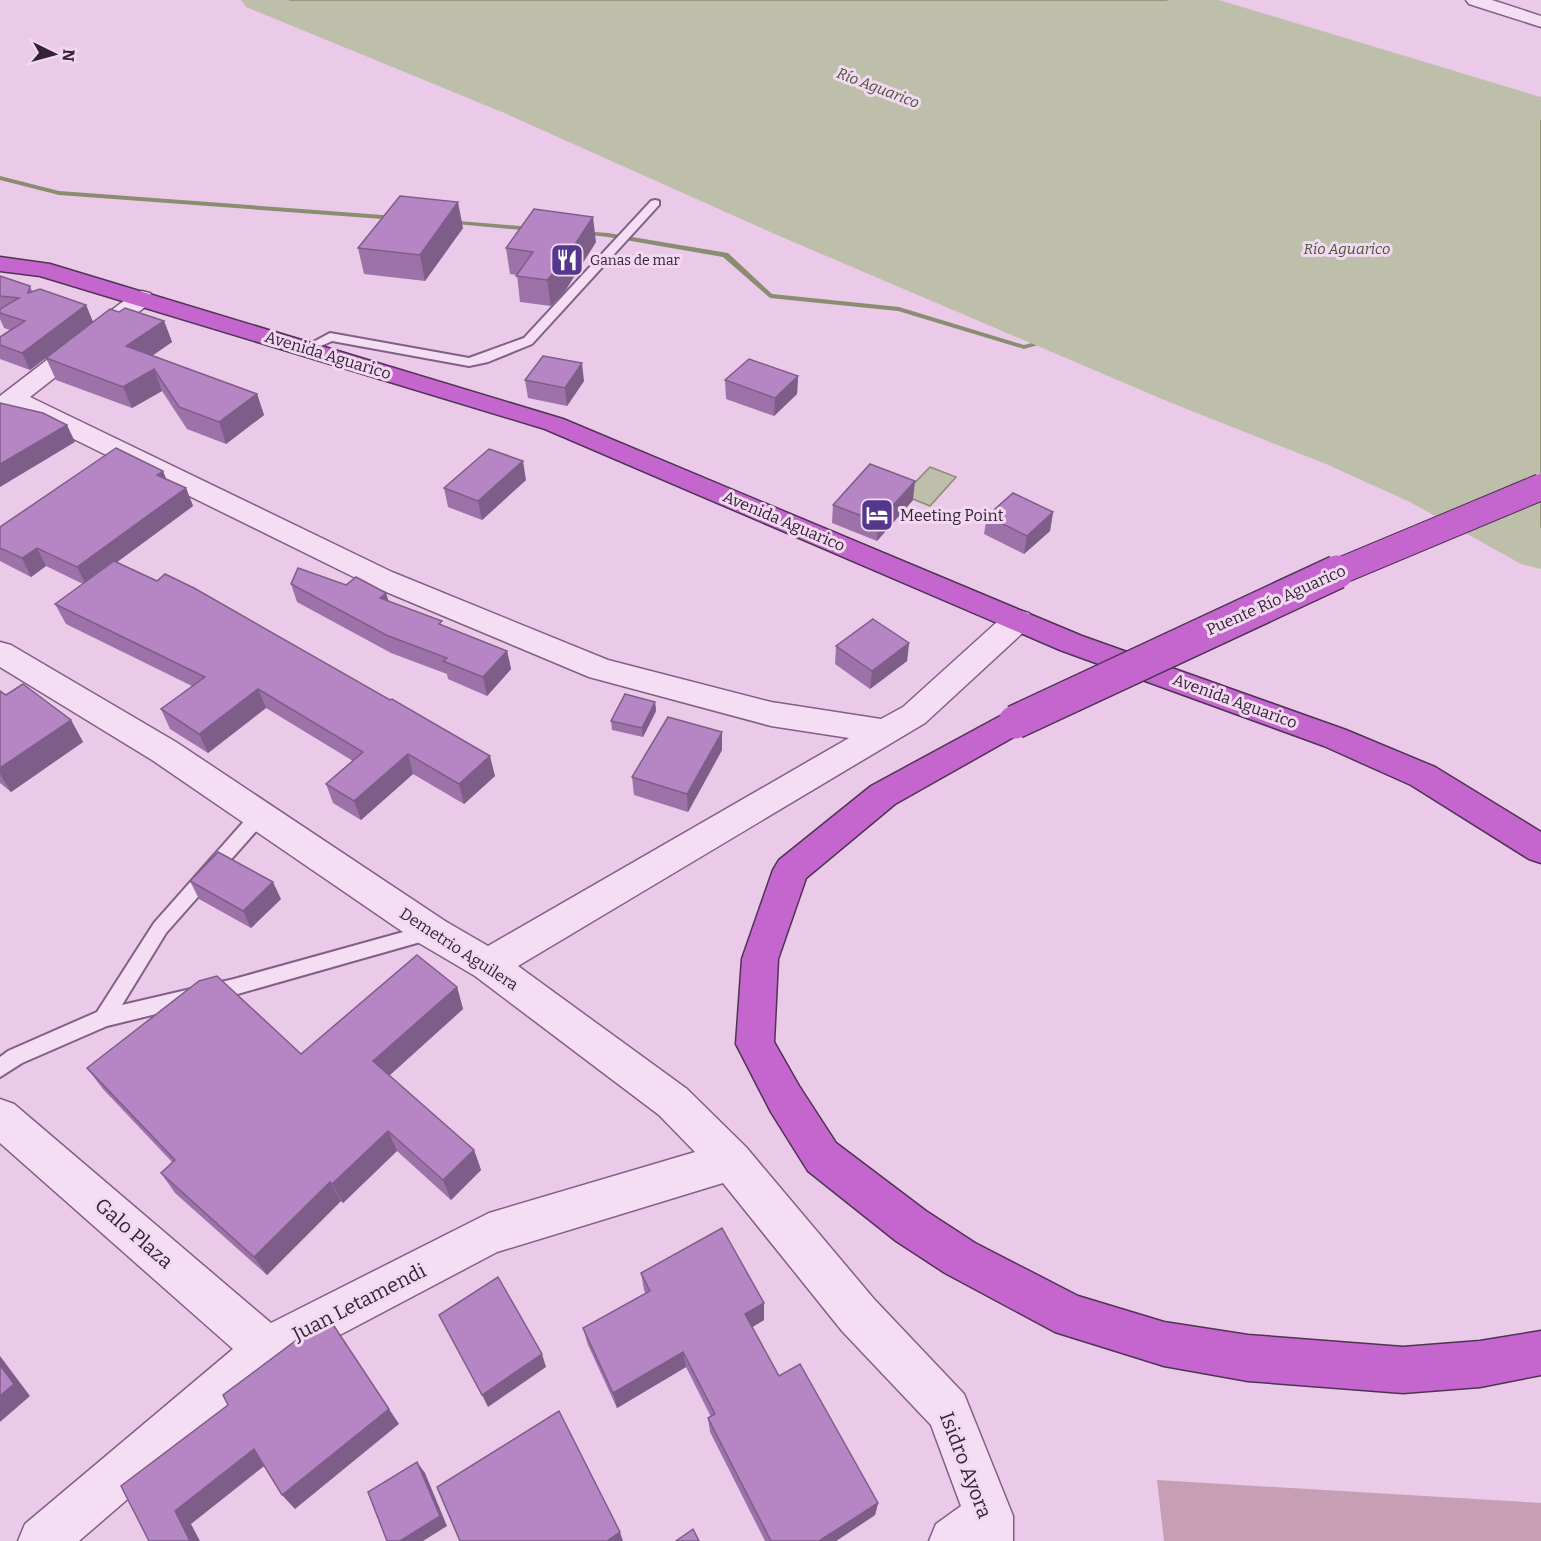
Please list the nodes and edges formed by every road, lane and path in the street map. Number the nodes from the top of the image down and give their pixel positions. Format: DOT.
graph roads {
  1 [pos="1475,0"];
  2 [pos="1541,22"];
  3 [pos="655,203"];
  4 [pos="0,264"];
  5 [pos="142,298"];
  6 [pos="308,348"];
  7 [pos="7,404"];
  8 [pos="1541,487"];
  9 [pos="1018,620"];
  10 [pos="0,654"];
  11 [pos="886,732"];
  12 [pos="260,815"];
  13 [pos="1541,849"];
  14 [pos="432,932"];
  15 [pos="488,965"];
  16 [pos="104,1018"];
  17 [pos="0,1068"];
  18 [pos="0,1118"];
  19 [pos="731,1161"];
  20 [pos="858,1315"];
  21 [pos="267,1349"];
  22 [pos="1541,1353"];
  23 [pos="977,1533"];
  24 [pos="42,1541"];
  1 -- 2 [label="street"];
  3 -- 6 [label="lane"];
  4 -- 5 [label="highway, Avenida Aguarico"];
  5 -- 6 [label="highway, Avenida Aguarico"];
  5 -- 7 [label="street"];
  6 -- 9 [label="highway, Avenida Aguarico"];
  7 -- 11 [label="street"];
  8 -- 22 [label="highway, Puente Río Aguarico, bridge"];
  9 -- 11 [label="street"];
  9 -- 13 [label="highway, Avenida Aguarico"];
  10 -- 12 [label="street, Demetrio Aguilera"];
  11 -- 15 [label="street"];
  12 -- 14 [label="street, Demetrio Aguilera"];
  12 -- 16 [label="lane"];
  14 -- 15 [label="street, Demetrio Aguilera"];
  14 -- 16 [label="lane"];
  15 -- 19 [label="street, Demetrio Aguilera"];
  16 -- 17 [label="lane"];
  18 -- 21 [label="street, Galo Plaza"];
  19 -- 20 [label="street, Demetrio Aguilera"];
  19 -- 21 [label="street, Juan Letamendi"];
  20 -- 23 [label="street, Isidro Ayora"];
  21 -- 24 [label="street, Juan Letamendi"];
}
